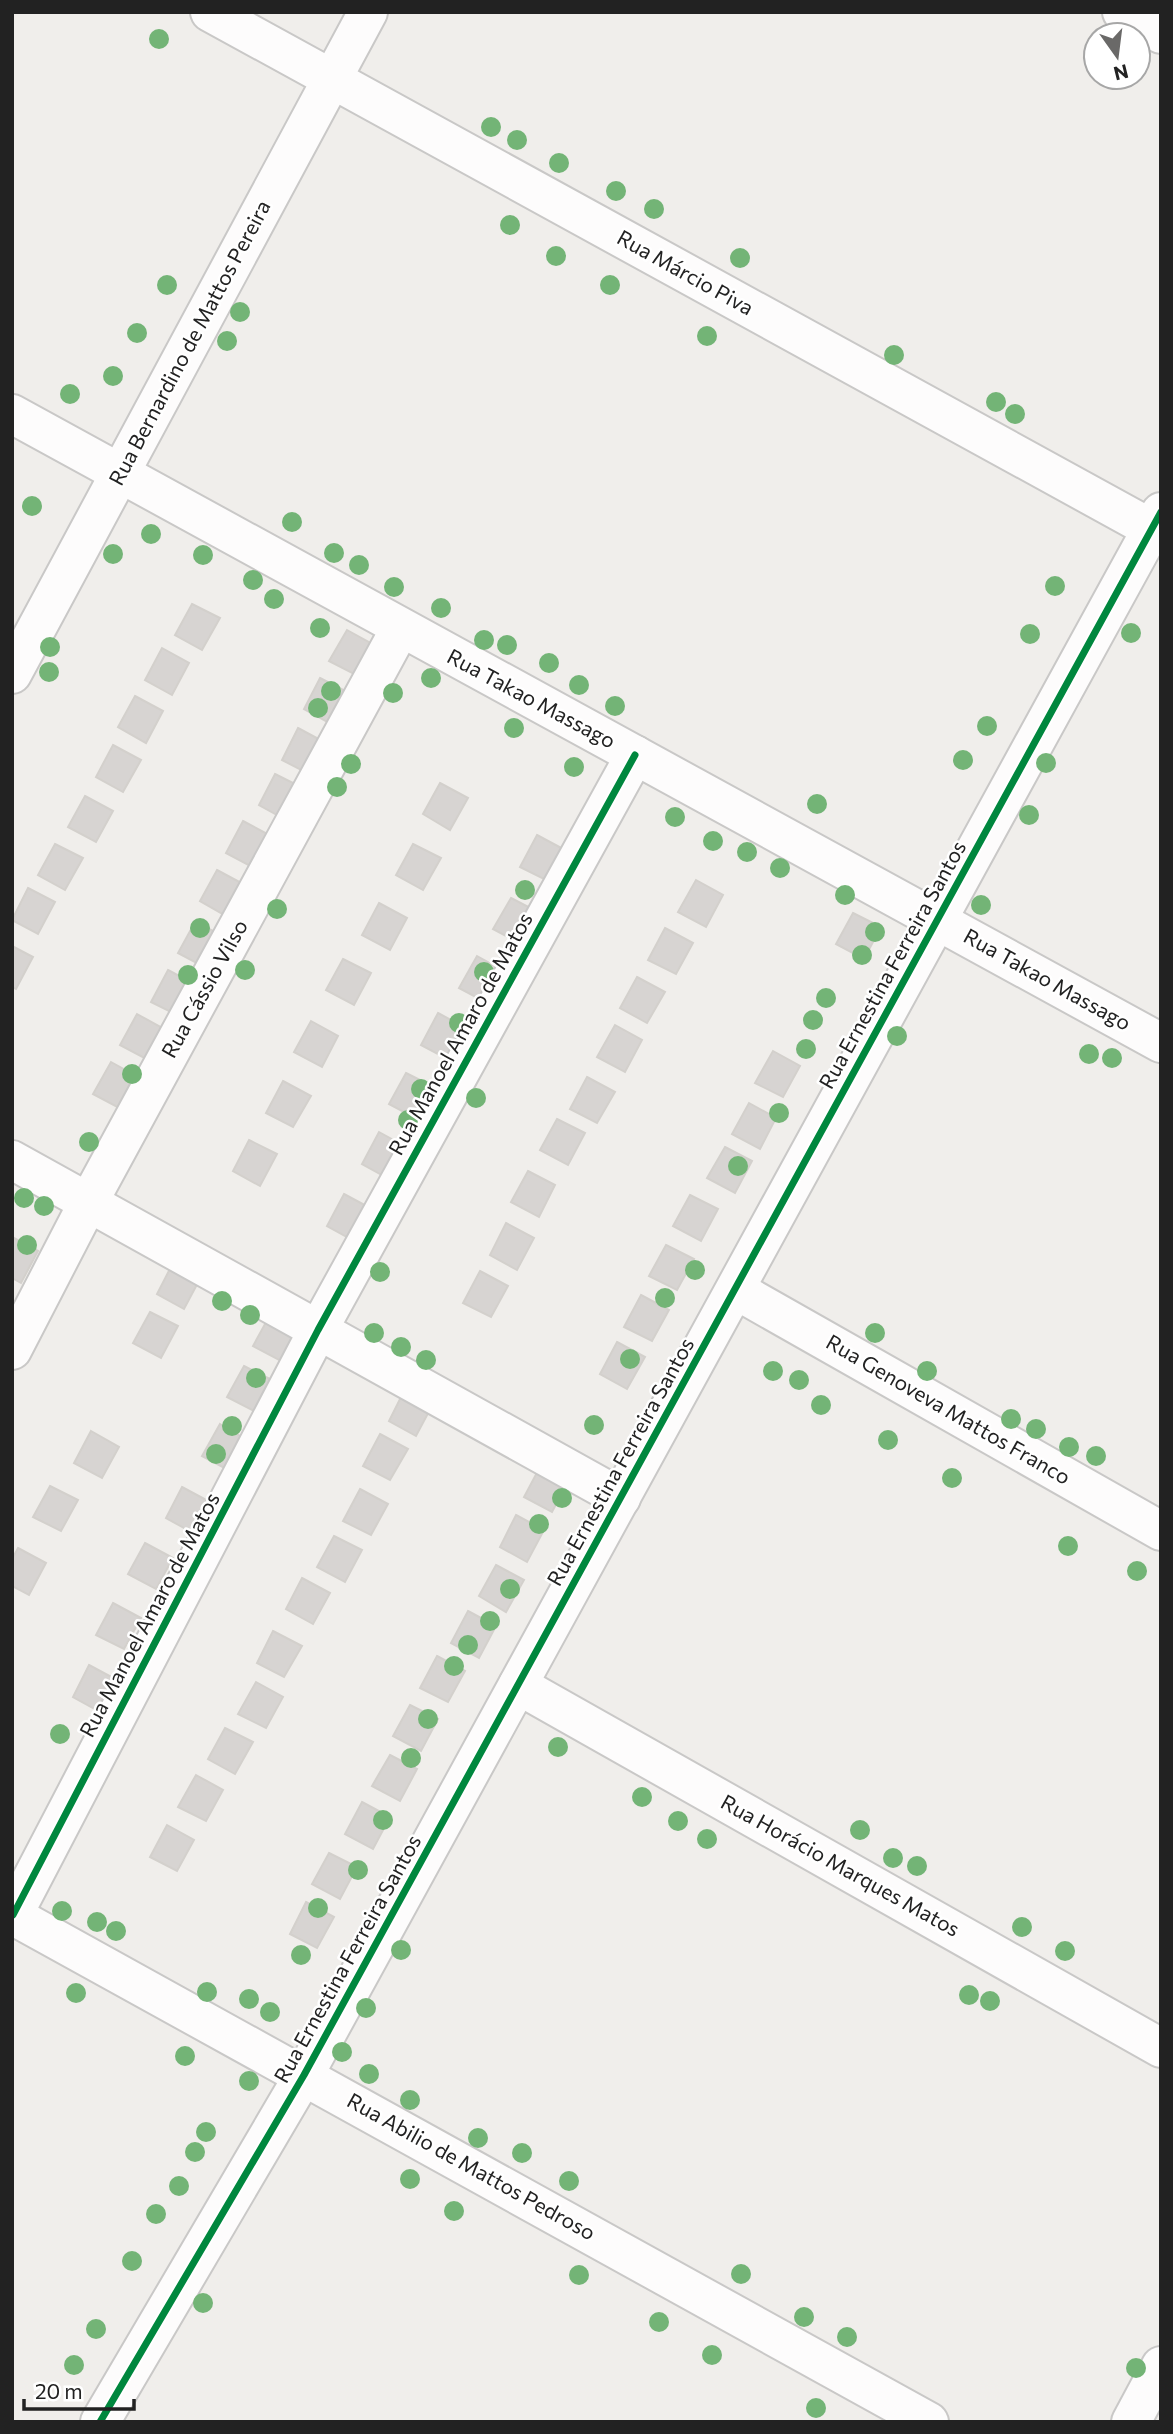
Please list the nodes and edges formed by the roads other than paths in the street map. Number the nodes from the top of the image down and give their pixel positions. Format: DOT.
graph roads {
  1 [pos="210,12"];
  2 [pos="368,12"];
  3 [pos="1122,12"];
  4 [pos="1161,34"];
  5 [pos="332,79"];
  6 [pos="12,414"];
  7 [pos="121,473"];
  8 [pos="1158,525"];
  9 [pos="400,629"];
  10 [pos="12,674"];
  11 [pos="635,755"];
  12 [pos="937,920"];
  13 [pos="1161,1043"];
  14 [pos="12,1160"];
  15 [pos="88,1203"];
  16 [pos="736,1290"];
  17 [pos="318,1330"];
  18 [pos="12,1350"];
  19 [pos="621,1498"];
  20 [pos="1161,1531"];
  21 [pos="518,1685"];
  22 [pos="13,1915"];
  23 [pos="1161,2048"];
  24 [pos="304,2075"];
  25 [pos="1161,2366"];
  26 [pos="100,2422"];
  27 [pos="929,2422"];
  28 [pos="1131,2422"];
  1 -- 5 [label="street, Rua Márcio Piva"];
  2 -- 5 [label="street, Rua Bernardino de Mattos Pereira"];
  3 -- 4 [label="street"];
  5 -- 7 [label="street, Rua Bernardino de Mattos Pereira"];
  5 -- 8 [label="street, Rua Márcio Piva"];
  6 -- 7 [label="street, Rua Takao Massago"];
  7 -- 9 [label="street, Rua Takao Massago"];
  7 -- 10 [label="street, Rua Bernardino de Mattos Pereira"];
  8 -- 12 [label="street, Rua Ernestina Ferreira Santos"];
  9 -- 11 [label="street, Rua Takao Massago"];
  9 -- 15 [label="street, Rua Cássio Vilso"];
  11 -- 12 [label="street, Rua Takao Massago"];
  11 -- 17 [label="street, Rua Manoel Amaro de Matos"];
  12 -- 13 [label="street, Rua Takao Massago"];
  12 -- 16 [label="street, Rua Ernestina Ferreira Santos"];
  14 -- 15 [label="street"];
  15 -- 17 [label="street"];
  15 -- 18 [label="street, Rua Cássio Vilso"];
  16 -- 19 [label="street, Rua Ernestina Ferreira Santos"];
  16 -- 20 [label="street, Rua Genoveva Mattos Franco"];
  17 -- 19 [label="street"];
  17 -- 22 [label="street, Rua Manoel Amaro de Matos"];
  19 -- 21 [label="street, Rua Ernestina Ferreira Santos"];
  21 -- 23 [label="street, Rua Horácio Marques Matos"];
  21 -- 24 [label="street, Rua Ernestina Ferreira Santos"];
  22 -- 24 [label="street, Rua Abilio de Mattos Pedroso"];
  24 -- 26 [label="street, Rua Ernestina Ferreira Santos"];
  24 -- 27 [label="street, Rua Abilio de Mattos Pedroso"];
  25 -- 28 [label="street"];
}
